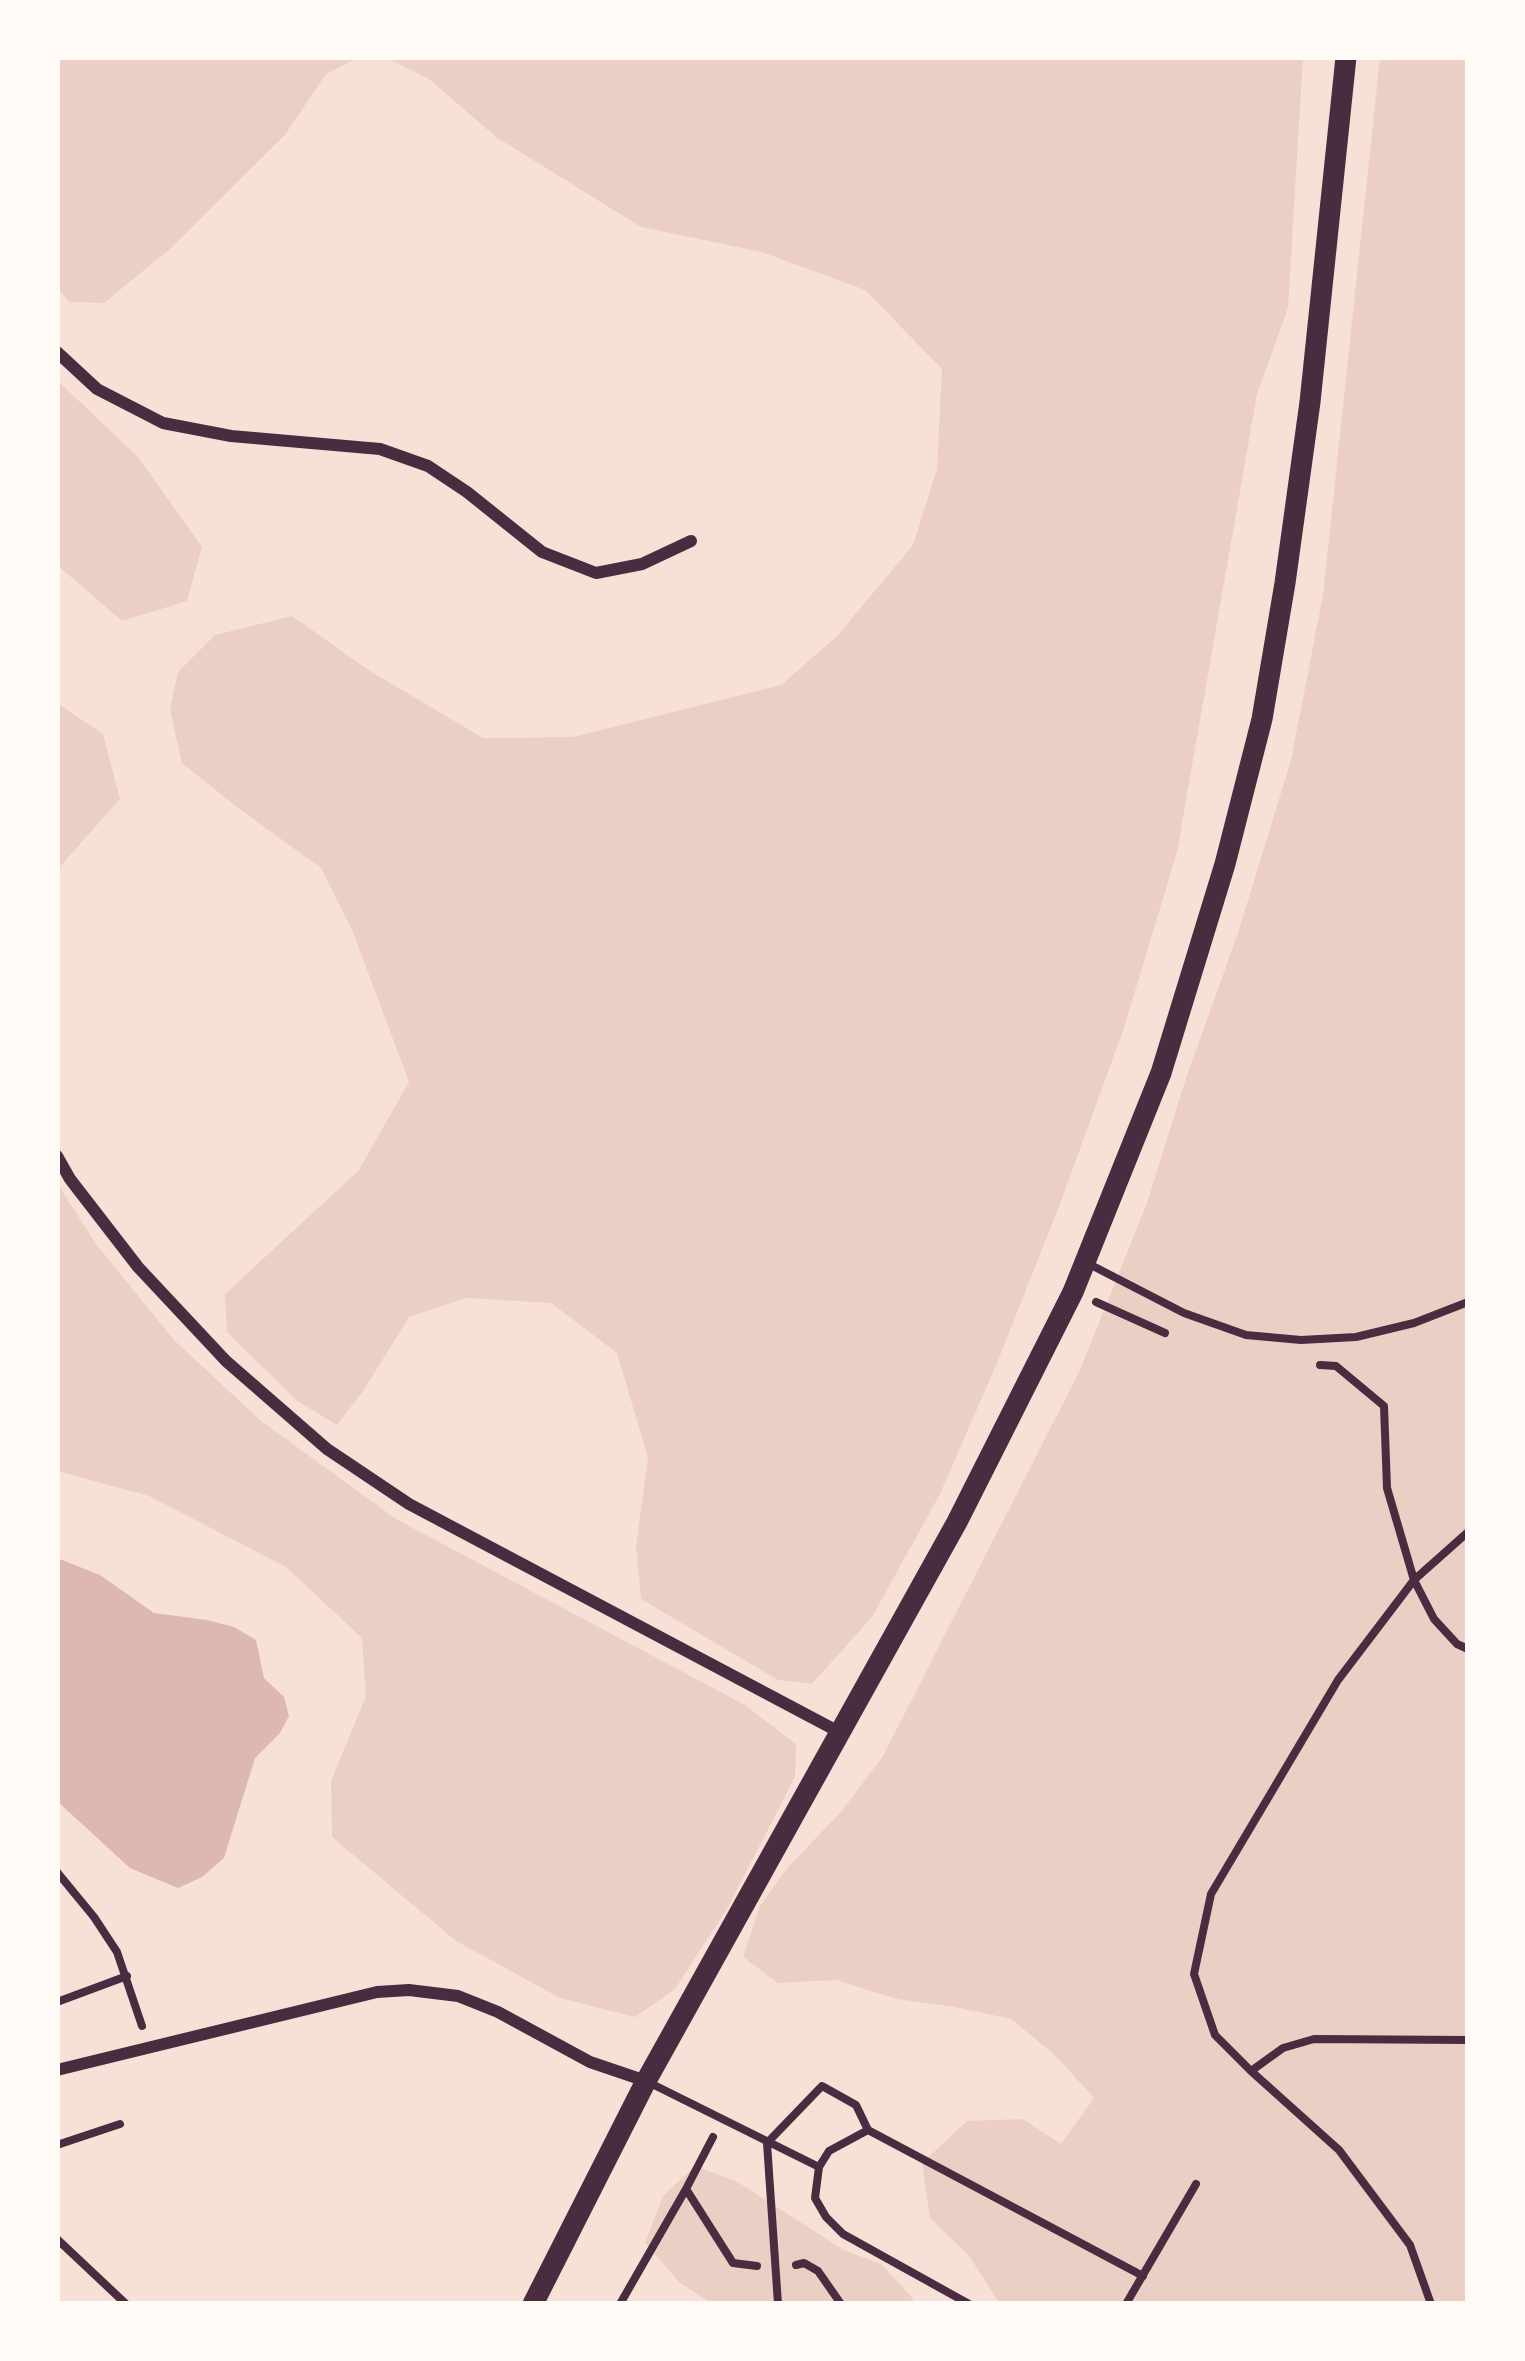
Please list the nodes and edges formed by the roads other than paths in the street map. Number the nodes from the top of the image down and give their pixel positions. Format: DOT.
graph roads {
  1 [pos="1346,57"];
  2 [pos="57,352"];
  3 [pos="691,541"];
  4 [pos="57,1156"];
  5 [pos="1086,1263"];
  6 [pos="1468,1302"];
  7 [pos="841,1732"];
  8 [pos="57,2070"];
  9 [pos="646,2081"];
  10 [pos="868,2130"];
  11 [pos="766,2143"];
  12 [pos="819,2167"];
  13 [pos="1196,2184"];
  14 [pos="1143,2276"];
  15 [pos="532,2304"];
  16 [pos="778,2304"];
  17 [pos="968,2304"];
  18 [pos="1126,2304"];
  1 -- 5 [label="street"];
  2 -- 3 [label="street"];
  4 -- 7 [label="street"];
  5 -- 6 [label="lane"];
  5 -- 7 [label="street"];
  7 -- 9 [label="street"];
  8 -- 9 [label="street"];
  9 -- 11 [label="lane"];
  9 -- 15 [label="street"];
  10 -- 11 [label="lane"];
  10 -- 12 [label="lane"];
  10 -- 14 [label="lane"];
  11 -- 12 [label="lane"];
  11 -- 16 [label="lane"];
  12 -- 17 [label="lane"];
  13 -- 14 [label="lane"];
  14 -- 18 [label="lane"];
}
